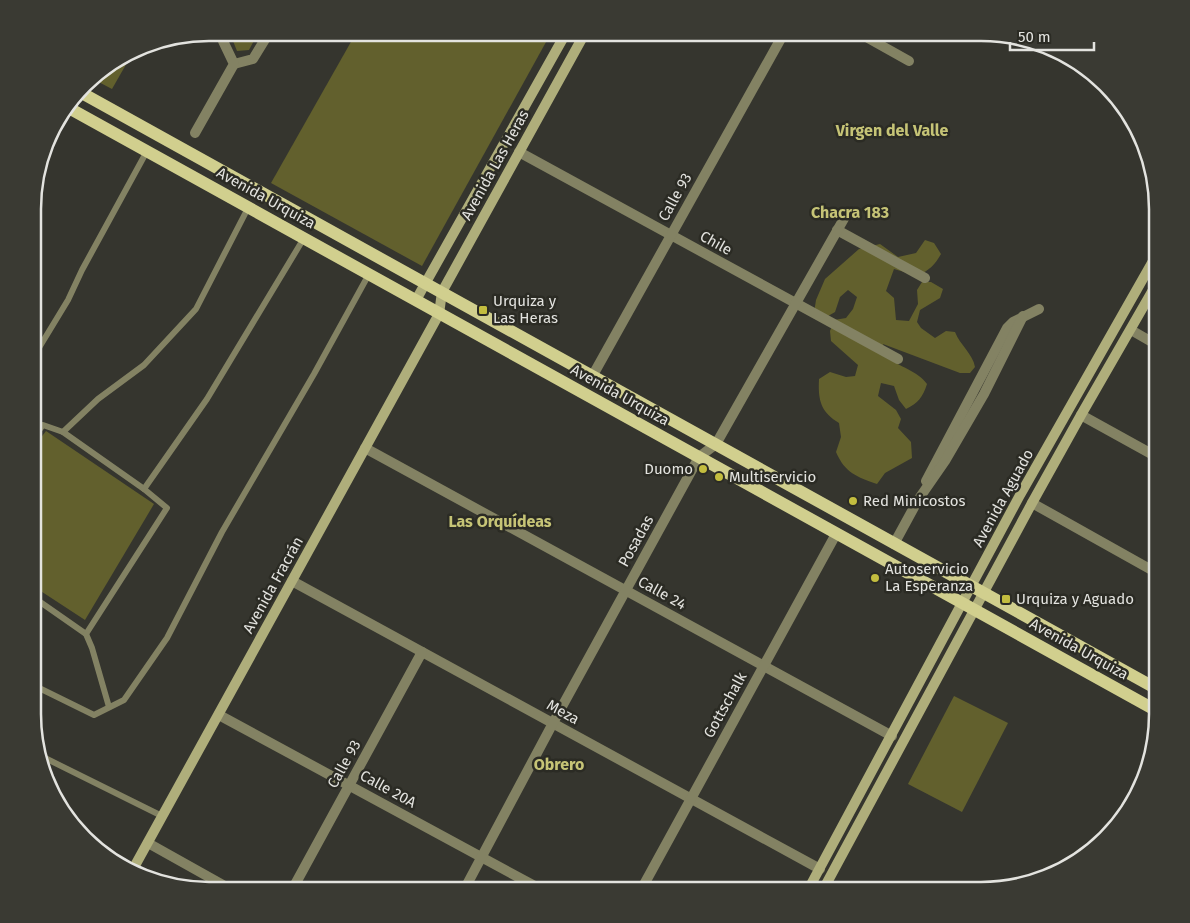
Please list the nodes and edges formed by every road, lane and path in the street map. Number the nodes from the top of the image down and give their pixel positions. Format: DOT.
graph roads {
  1 [pos="223,41"];
  2 [pos="264,41"];
  3 [pos="561,41"];
  4 [pos="580,41"];
  5 [pos="779,42"];
  6 [pos="874,42"];
  7 [pos="908,61"];
  8 [pos="234,64"];
  9 [pos="86,95"];
  10 [pos="74,110"];
  11 [pos="195,133"];
  12 [pos="147,152"];
  13 [pos="519,152"];
  14 [pos="248,208"];
  15 [pos="846,215"];
  16 [pos="837,230"];
  17 [pos="671,236"];
  18 [pos="304,238"];
  19 [pos="1149,270"];
  20 [pos="369,274"];
  21 [pos="925,278"];
  22 [pos="425,283"];
  23 [pos="442,292"];
  24 [pos="1149,298"];
  25 [pos="416,300"];
  26 [pos="796,304"];
  27 [pos="1039,309"];
  28 [pos="439,314"];
  29 [pos="1130,330"];
  30 [pos="1149,340"];
  31 [pos="41,344"];
  32 [pos="898,359"];
  33 [pos="593,375"];
  34 [pos="1081,415"];
  35 [pos="41,427"];
  36 [pos="63,432"];
  37 [pos="716,444"];
  38 [pos="365,448"];
  39 [pos="1149,452"];
  40 [pos="699,457"];
  41 [pos="144,489"];
  42 [pos="1032,502"];
  43 [pos="836,534"];
  44 [pos="894,544"];
  45 [pos="1148,564"];
  46 [pos="292,581"];
  47 [pos="972,586"];
  48 [pos="626,591"];
  49 [pos="984,592"];
  50 [pos="42,603"];
  51 [pos="968,606"];
  52 [pos="86,634"];
  53 [pos="422,652"];
  54 [pos="764,666"];
  55 [pos="1148,683"];
  56 [pos="42,689"];
  57 [pos="1148,706"];
  58 [pos="110,707"];
  59 [pos="219,714"];
  60 [pos="553,723"];
  61 [pos="892,736"];
  62 [pos="48,759"];
  63 [pos="349,785"];
  64 [pos="691,798"];
  65 [pos="162,816"];
  66 [pos="148,843"];
  67 [pos="482,858"];
  68 [pos="136,864"];
  69 [pos="820,869"];
  70 [pos="216,881"];
  71 [pos="297,881"];
  72 [pos="469,881"];
  73 [pos="526,881"];
  74 [pos="646,882"];
  75 [pos="813,882"];
  76 [pos="827,882"];
  1 -- 8 [label="street"];
  2 -- 8 [label="street"];
  3 -- 22 [label="main road, Avenida Las Heras"];
  4 -- 13 [label="main road, Avenida Las Heras"];
  5 -- 17 [label="street, Calle 93"];
  6 -- 7 [label="street"];
  8 -- 11 [label="street"];
  9 -- 22 [label="main road, Avenida Urquiza"];
  10 -- 12 [label="main road, Avenida Urquiza"];
  12 -- 14 [label="main road, Avenida Urquiza"];
  12 -- 31 [label="lane"];
  13 -- 17 [label="street, Chile"];
  13 -- 23 [label="main road, Avenida Las Heras"];
  14 -- 18 [label="main road, Avenida Urquiza"];
  14 -- 36 [label="lane"];
  15 -- 16 [label="street, Posadas"];
  16 -- 21 [label="street"];
  16 -- 26 [label="street, Posadas"];
  17 -- 26 [label="street, Chile"];
  17 -- 33 [label="street, Calle 93"];
  18 -- 20 [label="main road, Avenida Urquiza"];
  18 -- 41 [label="lane"];
  19 -- 47 [label="main road, Avenida Aguado"];
  20 -- 25 [label="main road, Avenida Urquiza"];
  20 -- 58 [label="lane"];
  22 -- 23 [label="main road, Avenida Urquiza"];
  22 -- 25 [label="main road, Avenida Las Heras"];
  23 -- 28 [label="main road, Avenida Las Heras"];
  23 -- 33 [label="main road, Avenida Urquiza"];
  24 -- 29 [label="main road, Avenida Aguado"];
  25 -- 28 [label="main road, Avenida Urquiza"];
  26 -- 32 [label="street, Chile"];
  26 -- 37 [label="street, Posadas"];
  27 -- 44 [label="street"];
  28 -- 38 [label="main road, Avenida Fracrán"];
  28 -- 40 [label="main road, Avenida Urquiza"];
  29 -- 30 [label="street"];
  29 -- 34 [label="main road, Avenida Aguado"];
  33 -- 37 [label="main road, Avenida Urquiza"];
  34 -- 39 [label="street"];
  34 -- 42 [label="main road, Avenida Aguado"];
  35 -- 36 [label="lane"];
  36 -- 41 [label="lane"];
  37 -- 40 [label="street, Posadas"];
  37 -- 44 [label="main road, Avenida Urquiza"];
  38 -- 46 [label="main road, Avenida Fracrán"];
  38 -- 48 [label="street, Calle 24"];
  40 -- 43 [label="main road, Avenida Urquiza"];
  40 -- 48 [label="street, Posadas"];
  41 -- 52 [label="lane"];
  42 -- 45 [label="street"];
  42 -- 49 [label="main road, Avenida Aguado"];
  43 -- 51 [label="main road, Avenida Urquiza"];
  43 -- 54 [label="street, Gottschalk"];
  44 -- 47 [label="main road, Avenida Urquiza"];
  46 -- 53 [label="street, Meza"];
  46 -- 59 [label="main road, Avenida Fracrán"];
  47 -- 49 [label="main road, Avenida Urquiza"];
  47 -- 51 [label="main road, Avenida Aguado"];
  48 -- 54 [label="street, Calle 24"];
  48 -- 60 [label="street, Posadas"];
  49 -- 51 [label="main road, Avenida Aguado"];
  49 -- 55 [label="main road, Avenida Urquiza"];
  50 -- 52 [label="lane"];
  51 -- 57 [label="main road, Avenida Urquiza"];
  51 -- 61 [label="main road, Avenida Aguado"];
  51 -- 76 [label="main road, Avenida Aguado"];
  52 -- 58 [label="lane"];
  53 -- 60 [label="street, Meza"];
  53 -- 63 [label="street, Calle 93"];
  54 -- 61 [label="street, Calle 24"];
  54 -- 64 [label="street, Gottschalk"];
  56 -- 58 [label="lane"];
  59 -- 63 [label="street, Calle 20A"];
  59 -- 65 [label="main road, Avenida Fracrán"];
  60 -- 64 [label="street, Meza"];
  60 -- 67 [label="street, Posadas"];
  61 -- 69 [label="main road, Avenida Aguado"];
  62 -- 65 [label="lane"];
  63 -- 67 [label="street, Calle 20A"];
  63 -- 71 [label="street, Calle 93"];
  64 -- 69 [label="street, Meza"];
  64 -- 74 [label="street, Gottschalk"];
  65 -- 66 [label="main road, Avenida Fracrán"];
  66 -- 68 [label="main road, Avenida Fracrán"];
  66 -- 70 [label="street"];
  67 -- 72 [label="street, Posadas"];
  67 -- 73 [label="street, Calle 20A"];
  69 -- 75 [label="main road, Avenida Aguado"];
}
